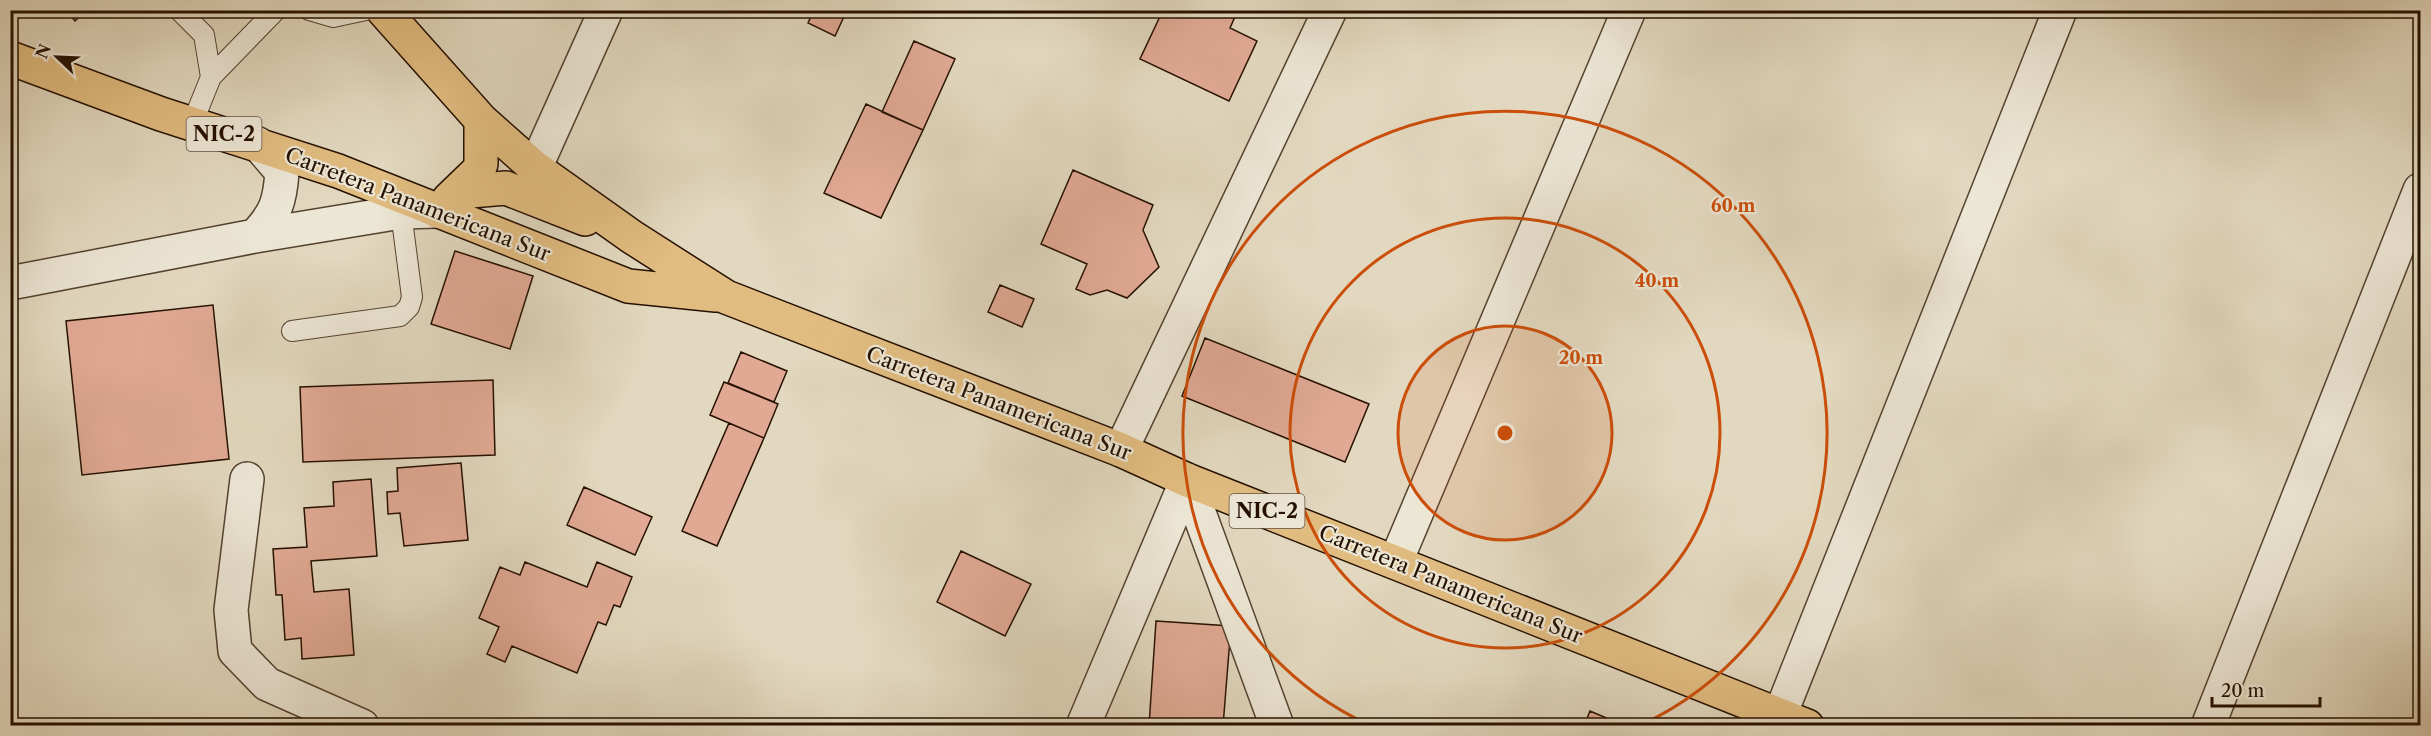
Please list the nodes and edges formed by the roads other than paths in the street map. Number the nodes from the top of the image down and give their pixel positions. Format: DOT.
graph roads {
  1 [pos="179,10"];
  2 [pos="276,10"];
  3 [pos="309,10"];
  4 [pos="366,10"];
  5 [pos="383,10"];
  6 [pos="606,10"];
  7 [pos="1330,10"];
  8 [pos="1629,10"];
  9 [pos="2060,10"];
  10 [pos="10,58"];
  11 [pos="211,77"];
  12 [pos="481,120"];
  13 [pos="192,124"];
  14 [pos="258,144"];
  15 [pos="535,168"];
  16 [pos="2421,190"];
  17 [pos="437,211"];
  18 [pos="401,212"];
  19 [pos="255,236"];
  20 [pos="632,237"];
  21 [pos="10,283"];
  22 [pos="726,297"];
  23 [pos="292,331"];
  24 [pos="1121,450"];
  25 [pos="247,479"];
  26 [pos="1187,480"];
  27 [pos="1396,561"];
  28 [pos="1793,720"];
  29 [pos="362,726"];
  30 [pos="1083,726"];
  31 [pos="1277,726"];
  32 [pos="2208,726"];
  1 -- 11 [label="lane"];
  2 -- 11 [label="lane"];
  3 -- 4 [label="lane"];
  5 -- 12 [label="highway, Carretera Panamericana Sur / NIC-2"];
  6 -- 15 [label="street"];
  7 -- 24 [label="street"];
  8 -- 27 [label="street"];
  9 -- 28 [label="street"];
  10 -- 13 [label="highway, Carretera Panamericana Sur / NIC-2"];
  11 -- 13 [label="lane"];
  12 -- 15 [label="highway, Carretera Panamericana Sur / NIC-2"];
  12 -- 17 [label="highway"];
  13 -- 14 [label="highway, Carretera Panamericana Sur / NIC-2"];
  14 -- 17 [label="highway, Carretera Panamericana Sur / NIC-2"];
  14 -- 19 [label="street"];
  15 -- 20 [label="highway, Carretera Panamericana Sur / NIC-2"];
  16 -- 32 [label="street"];
  17 -- 18 [label="street"];
  17 -- 20 [label="highway"];
  17 -- 22 [label="highway, Carretera Panamericana Sur / NIC-2"];
  18 -- 19 [label="street"];
  18 -- 23 [label="lane"];
  19 -- 21 [label="street"];
  20 -- 22 [label="highway, Carretera Panamericana Sur / NIC-2"];
  22 -- 24 [label="highway, Carretera Panamericana Sur / NIC-2"];
  24 -- 26 [label="highway, Carretera Panamericana Sur / NIC-2"];
  25 -- 29 [label="street"];
  26 -- 27 [label="highway, Carretera Panamericana Sur / NIC-2"];
  26 -- 30 [label="street"];
  26 -- 31 [label="street"];
  27 -- 28 [label="highway, Carretera Panamericana Sur / NIC-2"];
}
